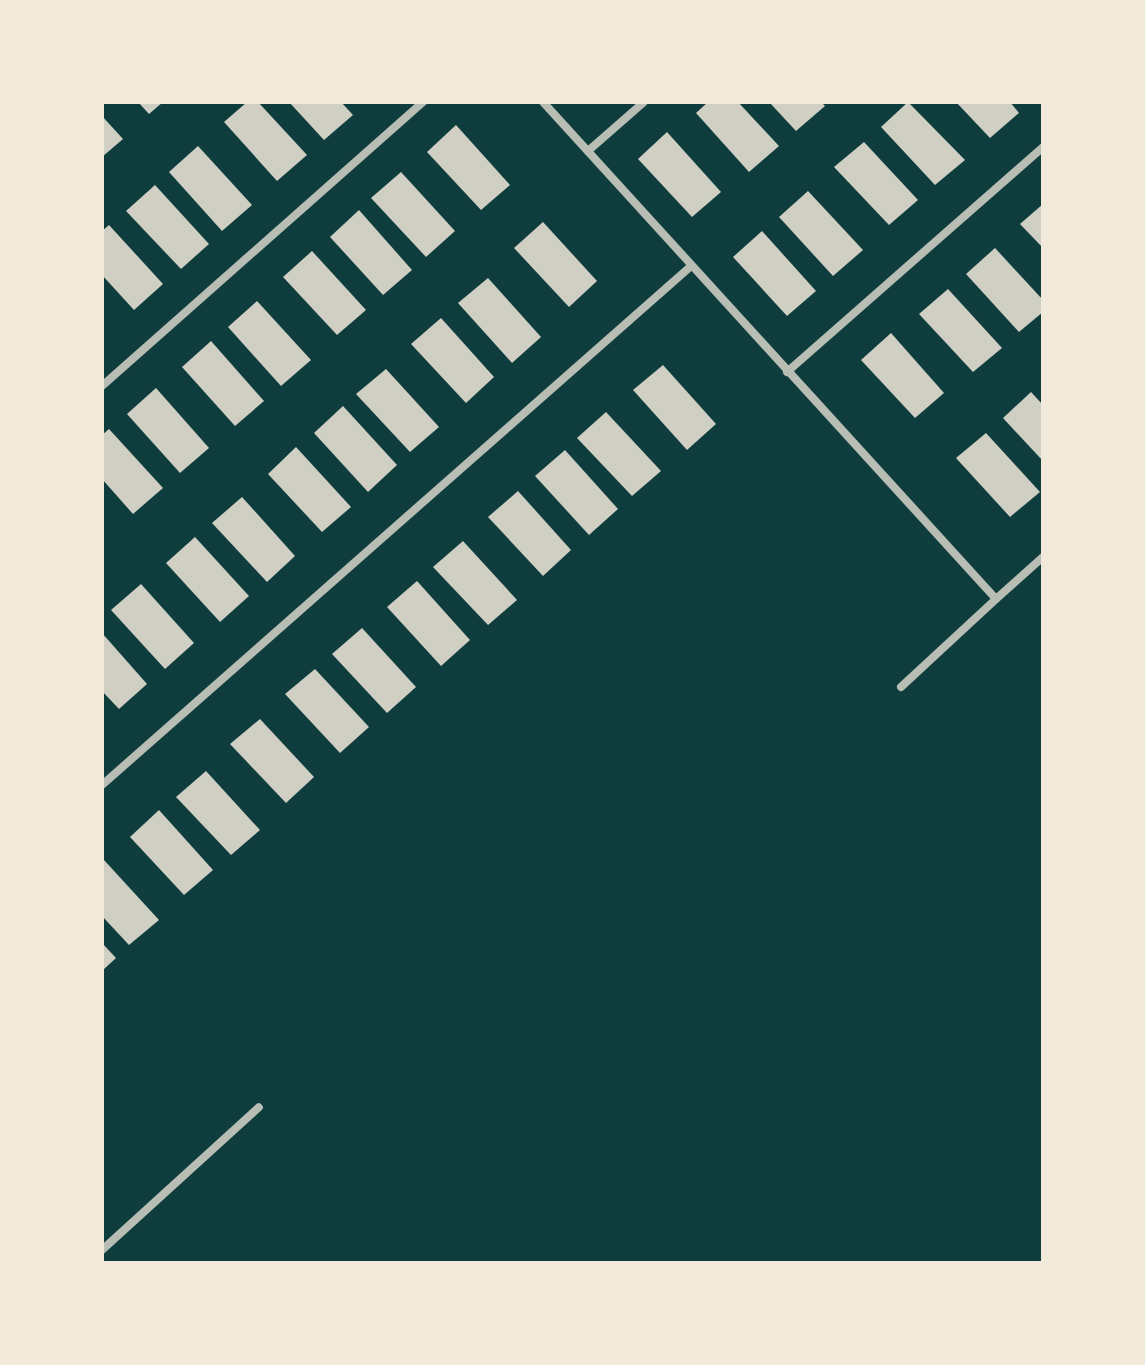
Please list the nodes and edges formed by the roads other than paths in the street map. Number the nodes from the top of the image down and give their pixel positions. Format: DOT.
graph roads {
  1 [pos="423,102"];
  2 [pos="543,102"];
  3 [pos="644,102"];
  4 [pos="1043,147"];
  5 [pos="588,151"];
  6 [pos="690,267"];
  7 [pos="787,372"];
  8 [pos="102,386"];
  9 [pos="1043,557"];
  10 [pos="996,599"];
  11 [pos="901,687"];
  12 [pos="102,785"];
  13 [pos="259,1107"];
  14 [pos="102,1250"];
  1 -- 8 [label="street"];
  2 -- 5 [label="street"];
  3 -- 5 [label="street"];
  4 -- 7 [label="street"];
  5 -- 6 [label="street"];
  6 -- 7 [label="street"];
  6 -- 12 [label="street"];
  7 -- 10 [label="street"];
  9 -- 10 [label="street"];
  10 -- 11 [label="street"];
  13 -- 14 [label="street"];
}
